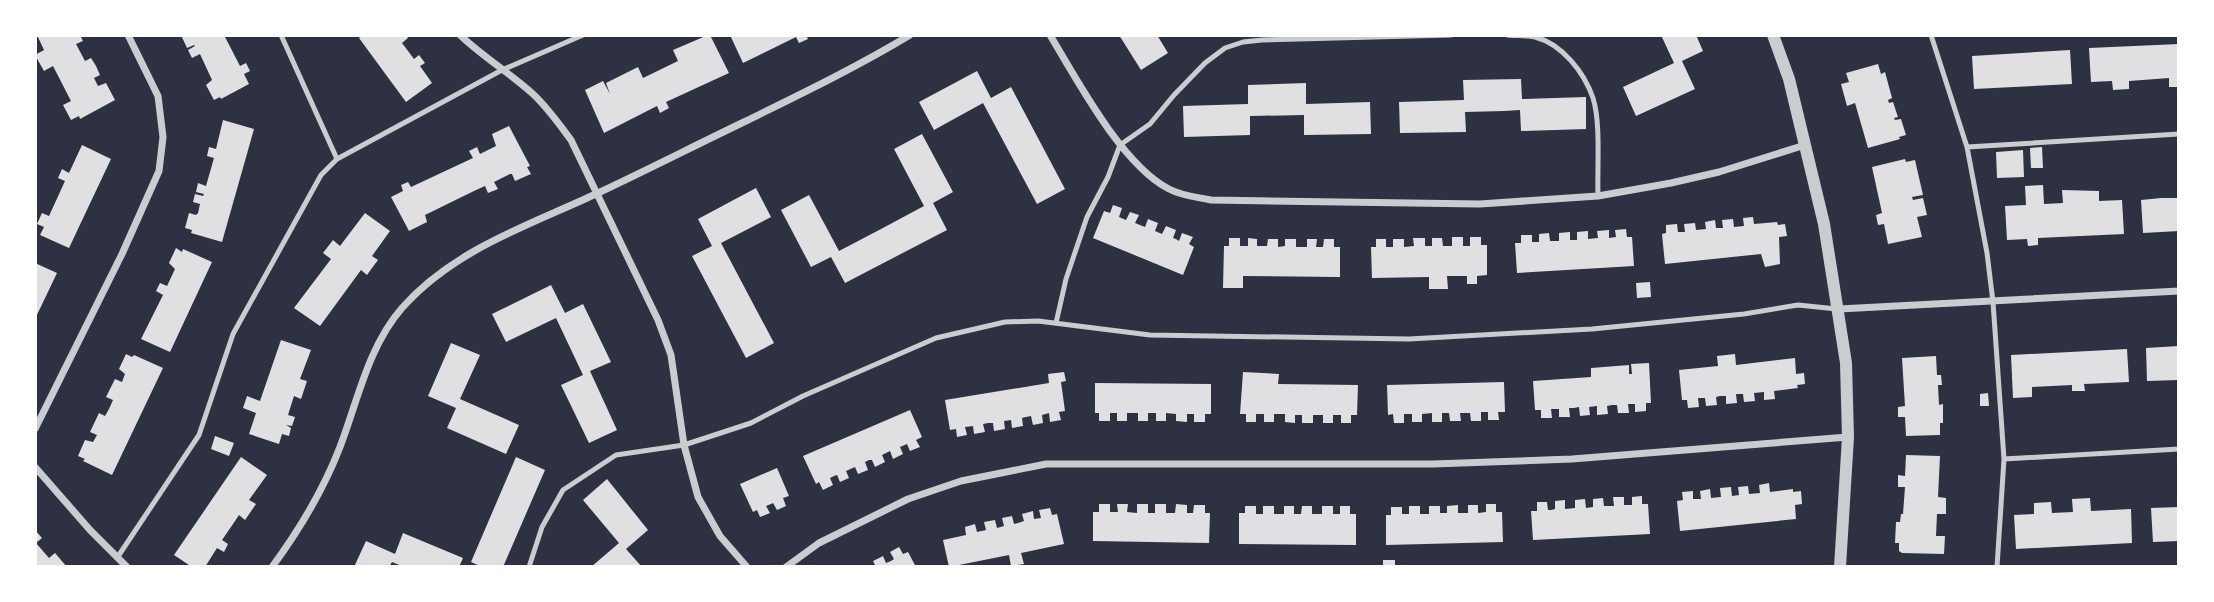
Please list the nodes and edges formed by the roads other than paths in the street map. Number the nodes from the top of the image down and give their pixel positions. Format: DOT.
graph roads {
  1 [pos="128,35"];
  2 [pos="281,35"];
  3 [pos="460,35"];
  4 [pos="583,35"];
  5 [pos="910,35"];
  6 [pos="1050,35"];
  7 [pos="1451,35"];
  8 [pos="1507,35"];
  9 [pos="1773,35"];
  10 [pos="1931,35"];
  11 [pos="502,70"];
  12 [pos="2179,134"];
  13 [pos="1120,145"];
  14 [pos="1806,145"];
  15 [pos="1967,147"];
  16 [pos="337,159"];
  17 [pos="596,194"];
  18 [pos="1598,196"];
  19 [pos="2179,291"];
  20 [pos="1993,302"];
  21 [pos="1839,309"];
  22 [pos="1055,323"];
  23 [pos="35,429"];
  24 [pos="1848,437"];
  25 [pos="684,445"];
  26 [pos="2179,449"];
  27 [pos="2004,459"];
  28 [pos="35,467"];
  29 [pos="117,558"];
  30 [pos="127,567"];
  31 [pos="272,567"];
  32 [pos="529,567"];
  33 [pos="747,567"];
  34 [pos="786,567"];
  35 [pos="1840,567"];
  36 [pos="1997,567"];
  1 -- 23 [label="street"];
  2 -- 16 [label="lane"];
  3 -- 11 [label="street"];
  4 -- 11 [label="lane"];
  5 -- 17 [label="street"];
  6 -- 13 [label="street"];
  7 -- 13 [label="lane"];
  8 -- 18 [label="lane"];
  9 -- 14 [label="street"];
  10 -- 15 [label="lane"];
  11 -- 16 [label="lane"];
  11 -- 17 [label="street"];
  12 -- 15 [label="lane"];
  13 -- 18 [label="street"];
  13 -- 22 [label="lane"];
  14 -- 18 [label="street"];
  14 -- 21 [label="street"];
  15 -- 20 [label="lane"];
  16 -- 29 [label="lane"];
  17 -- 25 [label="street"];
  17 -- 31 [label="street"];
  19 -- 20 [label="street"];
  20 -- 21 [label="street"];
  20 -- 27 [label="lane"];
  21 -- 22 [label="lane"];
  21 -- 24 [label="street"];
  22 -- 25 [label="lane"];
  24 -- 34 [label="street"];
  24 -- 35 [label="street"];
  25 -- 32 [label="lane"];
  25 -- 33 [label="street"];
  26 -- 27 [label="lane"];
  27 -- 36 [label="lane"];
  28 -- 29 [label="street"];
  29 -- 30 [label="street"];
}
